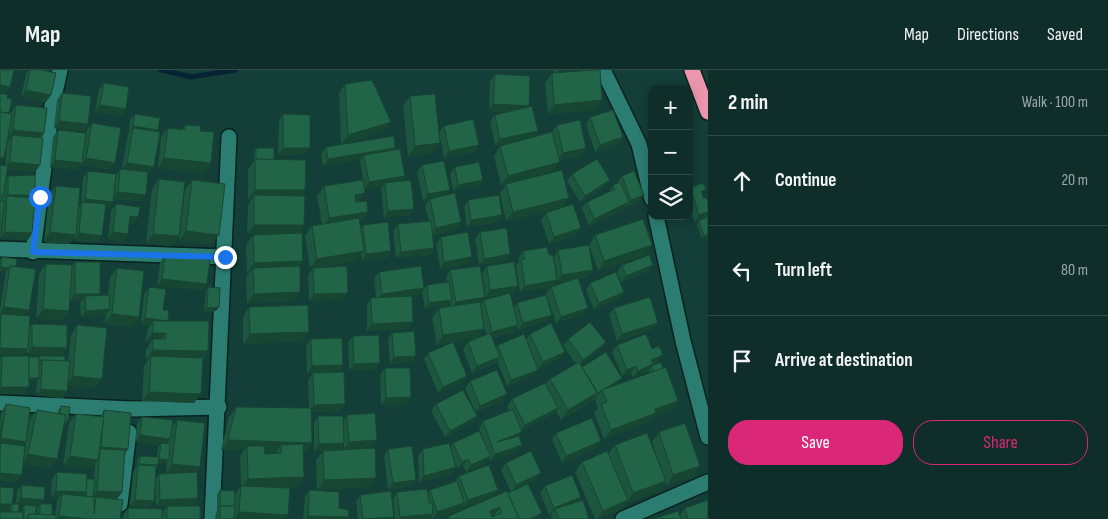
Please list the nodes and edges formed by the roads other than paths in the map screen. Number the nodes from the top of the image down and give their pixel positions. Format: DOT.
graph roads {
  1 [pos="60,70"];
  2 [pos="603,70"];
  3 [pos="692,70"];
  4 [pos="708,112"];
  5 [pos="229,137"];
  6 [pos="648,182"];
  7 [pos="657,220"];
  8 [pos="0,250"];
  9 [pos="33,252"];
  10 [pos="225,257"];
  11 [pos="0,403"];
  12 [pos="219,407"];
  13 [pos="131,409"];
  14 [pos="708,437"];
  15 [pos="708,482"];
  16 [pos="120,504"];
  17 [pos="212,519"];
  18 [pos="623,519"];
  1 -- 9 [label="street"];
  2 -- 6 [label="street"];
  3 -- 4 [label="highway"];
  5 -- 10 [label="street"];
  7 -- 14 [label="street"];
  8 -- 9 [label="street"];
  9 -- 10 [label="street"];
  10 -- 12 [label="street"];
  11 -- 13 [label="street"];
  12 -- 13 [label="street"];
  12 -- 17 [label="street"];
  13 -- 16 [label="street"];
  15 -- 18 [label="street"];
}
